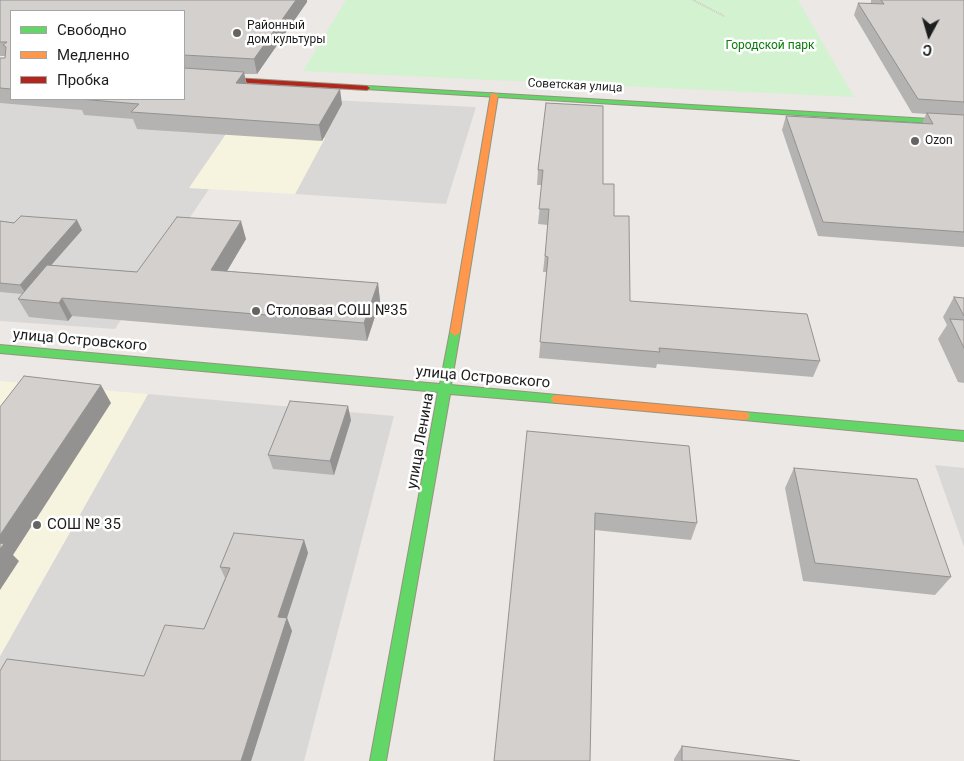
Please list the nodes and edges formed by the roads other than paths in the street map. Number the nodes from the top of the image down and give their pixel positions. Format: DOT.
graph roads {
  1 [pos="185,77"];
  2 [pos="494,95"];
  3 [pos="964,123"];
  4 [pos="0,349"];
  5 [pos="445,390"];
  6 [pos="964,436"];
  7 [pos="378,761"];
  1 -- 2 [label="street, Советская улица"];
  2 -- 3 [label="street, Советская улица"];
  2 -- 5 [label="street, улица Ленина"];
  4 -- 5 [label="street, улица Островского"];
  5 -- 6 [label="street, улица Островского"];
  5 -- 7 [label="street, улица Ленина"];
}
